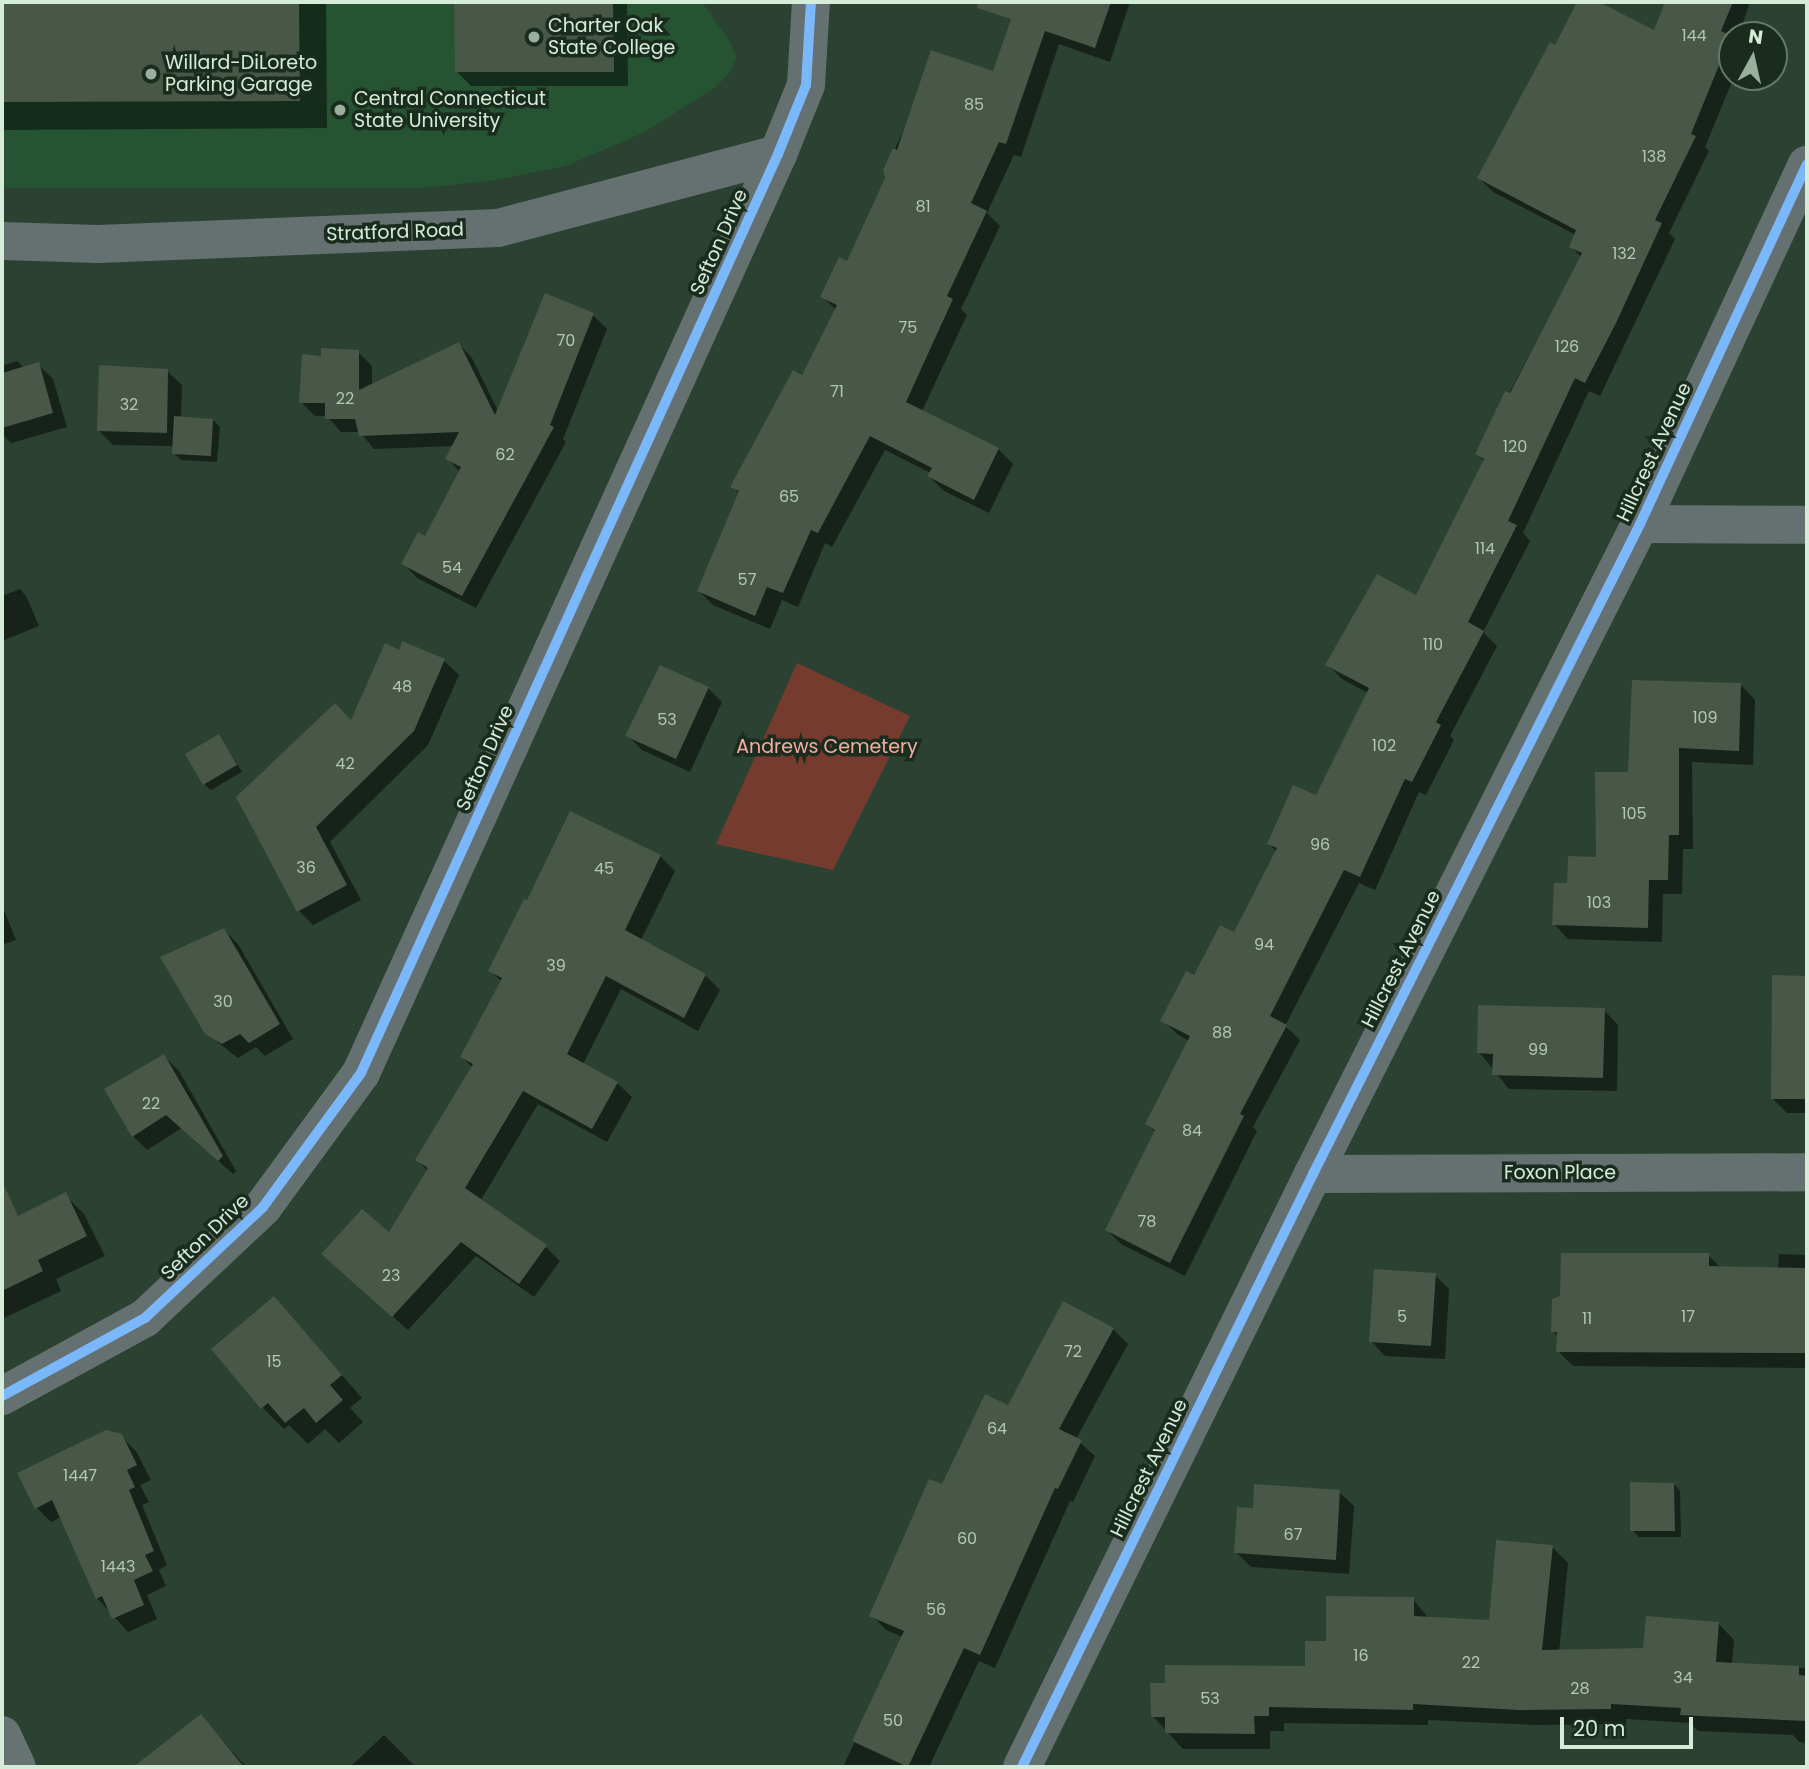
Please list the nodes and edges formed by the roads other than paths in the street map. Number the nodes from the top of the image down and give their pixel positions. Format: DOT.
graph roads {
  1 [pos="811,2"];
  2 [pos="778,154"];
  3 [pos="1807,165"];
  4 [pos="2,242"];
  5 [pos="1640,524"];
  6 [pos="1807,525"];
  7 [pos="1807,1172"];
  8 [pos="1313,1174"];
  9 [pos="2,1396"];
  10 [pos="2,1735"];
  11 [pos="17,1767"];
  12 [pos="1022,1767"];
  1 -- 2 [label="street, Sefton Drive"];
  2 -- 4 [label="street, Stratford Road"];
  2 -- 9 [label="street, Sefton Drive"];
  3 -- 5 [label="street, Hillcrest Avenue"];
  5 -- 6 [label="street"];
  5 -- 8 [label="street, Hillcrest Avenue"];
  7 -- 8 [label="street, Foxon Place"];
  8 -- 12 [label="street, Hillcrest Avenue"];
  10 -- 11 [label="main road"];
}
